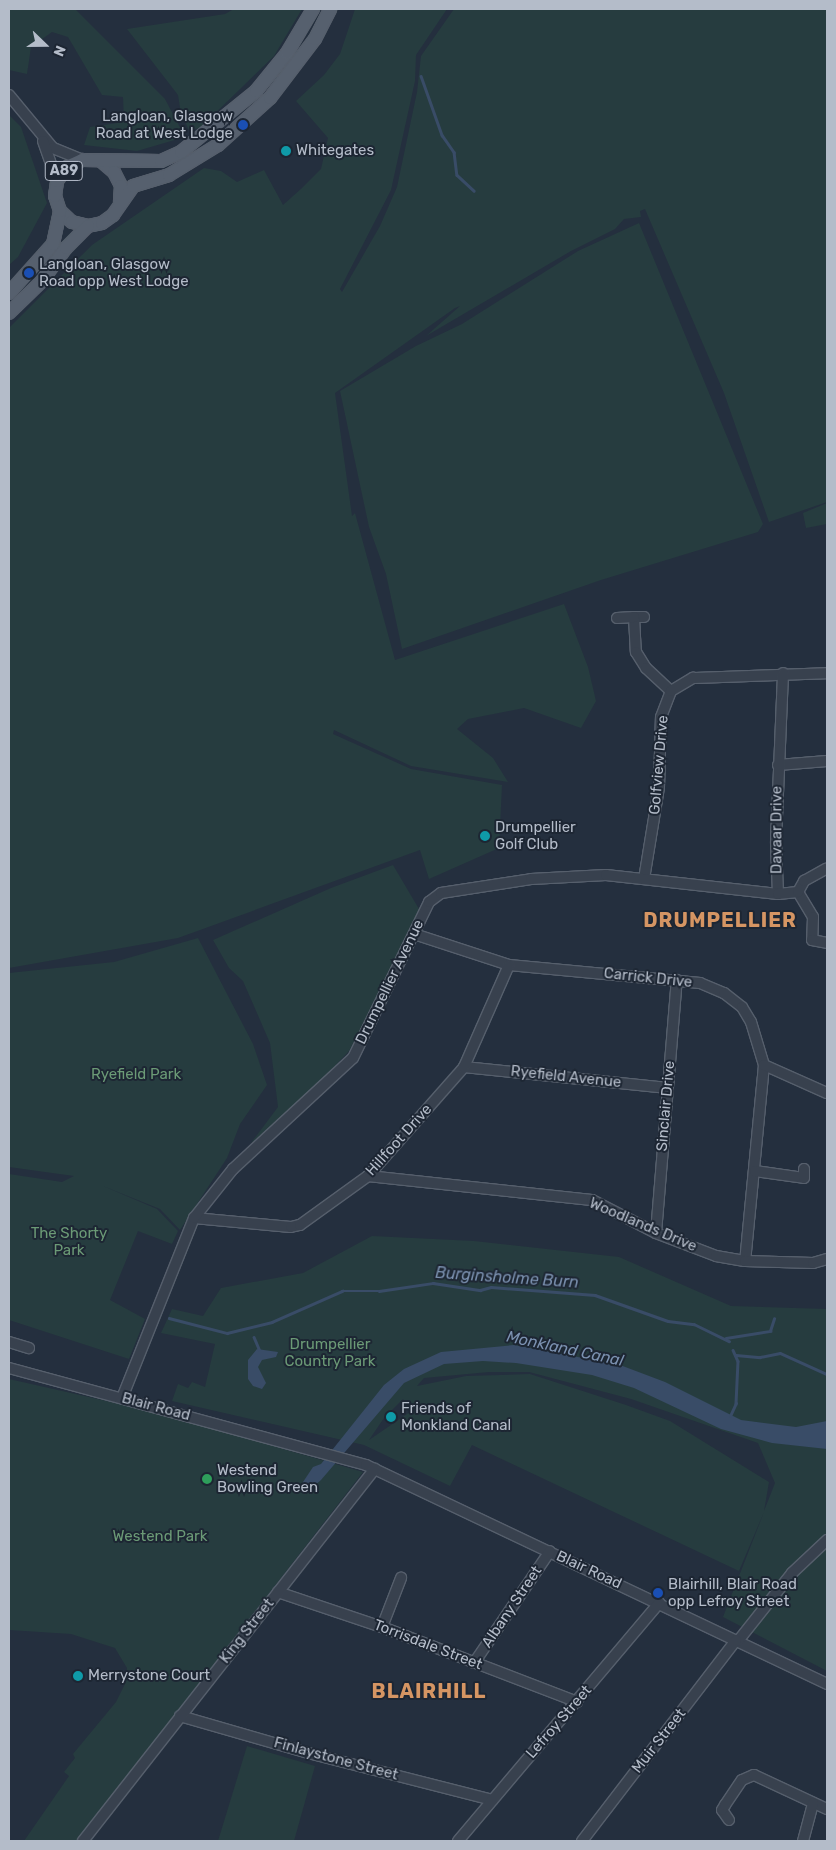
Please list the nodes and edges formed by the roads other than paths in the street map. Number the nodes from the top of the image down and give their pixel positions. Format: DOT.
graph roads {
  1 [pos="314,9"];
  2 [pos="330,9"];
  3 [pos="9,95"];
  4 [pos="42,138"];
  5 [pos="82,160"];
  6 [pos="102,162"];
  7 [pos="57,181"];
  8 [pos="120,202"];
  9 [pos="60,211"];
  10 [pos="88,226"];
  11 [pos="9,293"];
  12 [pos="9,313"];
  13 [pos="617,618"];
  14 [pos="783,673"];
  15 [pos="827,673"];
  16 [pos="671,691"];
  17 [pos="827,761"];
  18 [pos="778,766"];
  19 [pos="827,868"];
  20 [pos="644,880"];
  21 [pos="798,892"];
  22 [pos="778,894"];
  23 [pos="414,934"];
  24 [pos="827,943"];
  25 [pos="509,965"];
  26 [pos="677,980"];
  27 [pos="764,1065"];
  28 [pos="464,1067"];
  29 [pos="668,1088"];
  30 [pos="827,1093"];
  31 [pos="756,1171"];
  32 [pos="368,1176"];
  33 [pos="803,1177"];
  34 [pos="194,1218"];
  35 [pos="656,1233"];
  36 [pos="827,1259"];
  37 [pos="745,1261"];
  38 [pos="9,1342"];
  39 [pos="29,1348"];
  40 [pos="9,1368"];
  41 [pos="122,1398"];
  42 [pos="375,1469"];
  43 [pos="827,1540"];
  44 [pos="550,1552"];
  45 [pos="401,1578"];
  46 [pos="278,1592"];
  47 [pos="659,1603"];
  48 [pos="382,1626"];
  49 [pos="737,1640"];
  50 [pos="474,1662"];
  51 [pos="827,1684"];
  52 [pos="577,1702"];
  53 [pos="180,1716"];
  54 [pos="492,1800"];
  55 [pos="813,1803"];
  56 [pos="827,1808"];
  57 [pos="729,1820"];
  58 [pos="87,1841"];
  59 [pos="458,1841"];
  60 [pos="582,1841"];
  61 [pos="803,1841"];
  1 -- 6 [label="main road, A89"];
  2 -- 8 [label="main road"];
  3 -- 4 [label="street"];
  4 -- 5 [label="street"];
  4 -- 7 [label="street"];
  5 -- 6 [label="main road, A89"];
  5 -- 7 [label="main road, A89"];
  6 -- 8 [label="main road, A89"];
  7 -- 9 [label="main road, A89"];
  8 -- 10 [label="main road"];
  9 -- 10 [label="main road"];
  9 -- 11 [label="main road, A89"];
  10 -- 12 [label="main road"];
  13 -- 16 [label="street"];
  14 -- 15 [label="street"];
  14 -- 16 [label="street"];
  14 -- 18 [label="street, Davaar Drive"];
  16 -- 20 [label="street, Golfview Drive"];
  17 -- 18 [label="street, Davaar Drive"];
  18 -- 22 [label="street, Davaar Drive"];
  19 -- 21 [label="street"];
  20 -- 22 [label="street, Drumpellier Avenue"];
  20 -- 23 [label="street, Drumpellier Avenue"];
  21 -- 22 [label="street, Drumpellier Avenue"];
  21 -- 24 [label="street"];
  23 -- 25 [label="street, Carrick Drive"];
  23 -- 34 [label="street, Drumpellier Avenue"];
  25 -- 26 [label="street, Carrick Drive"];
  25 -- 28 [label="street, Hillfoot Drive"];
  26 -- 27 [label="street, Carrick Drive"];
  26 -- 29 [label="street, Sinclair Drive"];
  27 -- 30 [label="street"];
  27 -- 31 [label="street, Carrick Drive"];
  28 -- 29 [label="street, Ryefield Avenue"];
  28 -- 32 [label="street, Hillfoot Drive"];
  29 -- 35 [label="street, Sinclair Drive"];
  31 -- 33 [label="street"];
  31 -- 37 [label="street, Carrick Drive"];
  32 -- 34 [label="street, Hillfoot Drive"];
  32 -- 35 [label="street, Woodlands Drive"];
  34 -- 41 [label="street, Drumpellier Avenue"];
  35 -- 37 [label="street, Woodlands Drive"];
  36 -- 37 [label="street, Woodlands Drive"];
  38 -- 39 [label="street"];
  40 -- 41 [label="street, Blair Road"];
  41 -- 42 [label="street, Blair Road"];
  42 -- 44 [label="street, Blair Road"];
  42 -- 46 [label="street, King Street"];
  43 -- 49 [label="street, Muir Street"];
  44 -- 47 [label="street, Blair Road"];
  44 -- 50 [label="street, Albany Street"];
  45 -- 48 [label="street"];
  46 -- 48 [label="street, Torrisdale Street"];
  46 -- 53 [label="street, King Street"];
  47 -- 49 [label="street, Blair Road"];
  47 -- 52 [label="street, Lefroy Street"];
  48 -- 50 [label="street, Torrisdale Street"];
  49 -- 51 [label="street, Blair Road"];
  49 -- 60 [label="street, Muir Street"];
  50 -- 52 [label="street, Torrisdale Street"];
  52 -- 54 [label="street, Lefroy Street"];
  53 -- 54 [label="street, Finlaystone Street"];
  53 -- 58 [label="street, King Street"];
  54 -- 59 [label="street, Lefroy Street"];
  55 -- 56 [label="street"];
  55 -- 57 [label="street"];
  55 -- 61 [label="street"];
}
